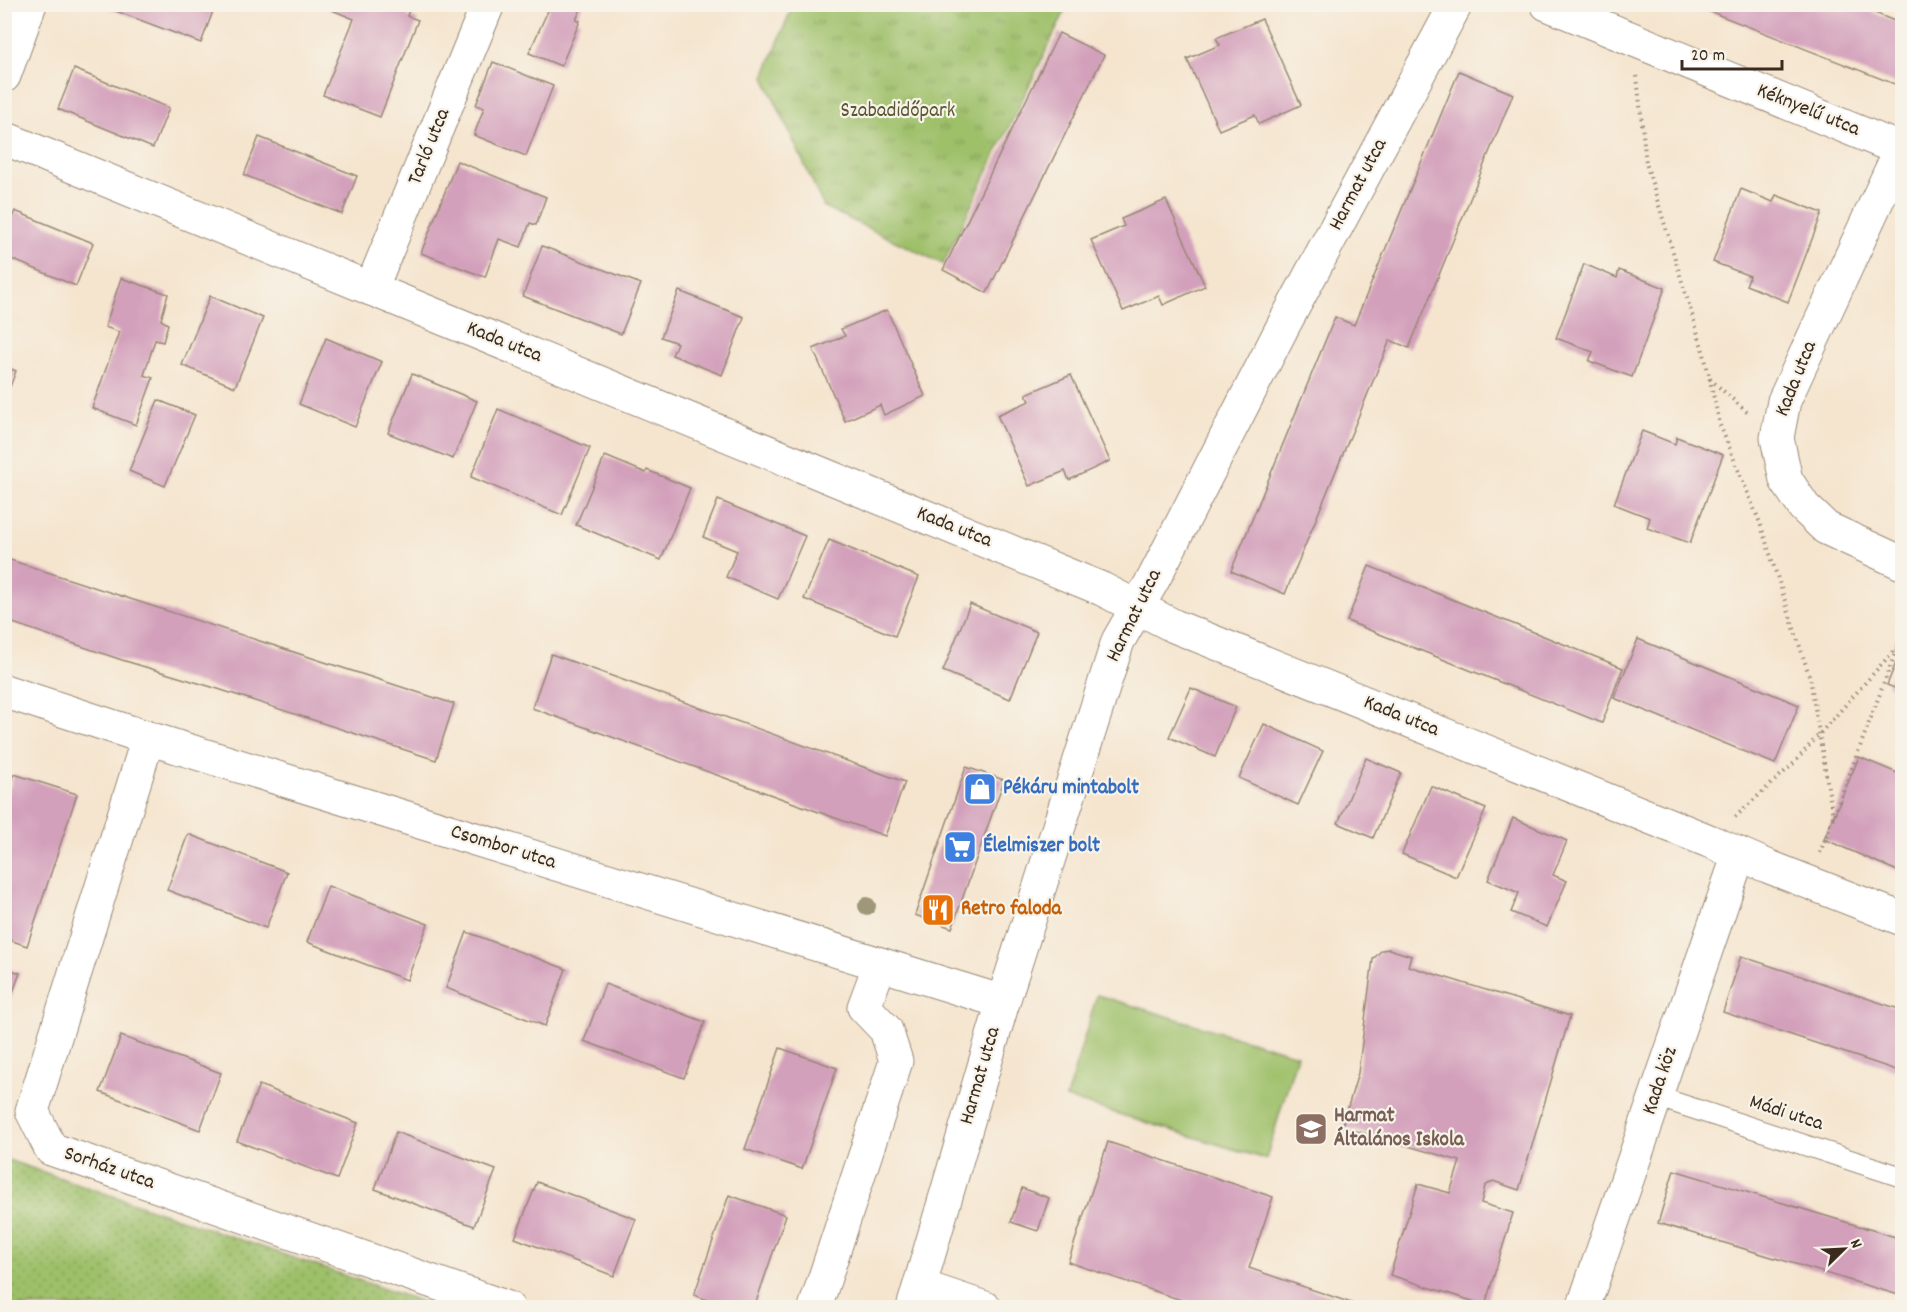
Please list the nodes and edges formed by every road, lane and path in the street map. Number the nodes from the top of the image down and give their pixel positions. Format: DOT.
graph roads {
  1 [pos="30,4"];
  2 [pos="488,4"];
  3 [pos="1456,4"];
  4 [pos="1547,4"];
  5 [pos="1633,40"];
  6 [pos="4,76"];
  7 [pos="4,138"];
  8 [pos="1902,150"];
  9 [pos="371,289"];
  10 [pos="1709,379"];
  11 [pos="1777,438"];
  12 [pos="1902,563"];
  13 [pos="1137,606"];
  14 [pos="1902,635"];
  15 [pos="1898,646"];
  16 [pos="4,691"];
  17 [pos="1819,735"];
  18 [pos="148,738"];
  19 [pos="1744,808"];
  20 [pos="1739,854"];
  21 [pos="1902,919"];
  22 [pos="880,964"];
  23 [pos="1003,1002"];
  24 [pos="1655,1096"];
  25 [pos="1902,1177"];
  26 [pos="916,1297"];
  27 [pos="1583,1307"];
  28 [pos="508,1308"];
  29 [pos="815,1308"];
  30 [pos="985,1308"];
  1 -- 6 [label="street"];
  2 -- 9 [label="street, Tarló utca"];
  3 -- 13 [label="street, Harmat utca"];
  4 -- 5 [label="street, Kéknyelű utca"];
  5 -- 8 [label="street, Kéknyelű utca"];
  5 -- 10 [label="path"];
  7 -- 9 [label="street, Kada utca"];
  8 -- 11 [label="street, Kada utca"];
  9 -- 13 [label="street, Kada utca"];
  10 -- 11 [label="path"];
  10 -- 17 [label="path"];
  11 -- 12 [label="street, Kada utca"];
  13 -- 20 [label="street, Kada utca"];
  13 -- 23 [label="street, Harmat utca"];
  14 -- 15 [label="path"];
  15 -- 17 [label="path"];
  15 -- 17 [label="path"];
  16 -- 18 [label="street, Csombor utca"];
  17 -- 19 [label="path"];
  18 -- 22 [label="street, Csombor utca"];
  18 -- 28 [label="street, Sorház utca"];
  20 -- 21 [label="street, Kada utca"];
  20 -- 24 [label="street, Kada köz"];
  22 -- 23 [label="street, Csombor utca"];
  22 -- 29 [label="street"];
  23 -- 26 [label="street, Harmat utca"];
  24 -- 25 [label="lane, Mádi utca"];
  24 -- 27 [label="street, Kada köz"];
  26 -- 30 [label="street"];
}
